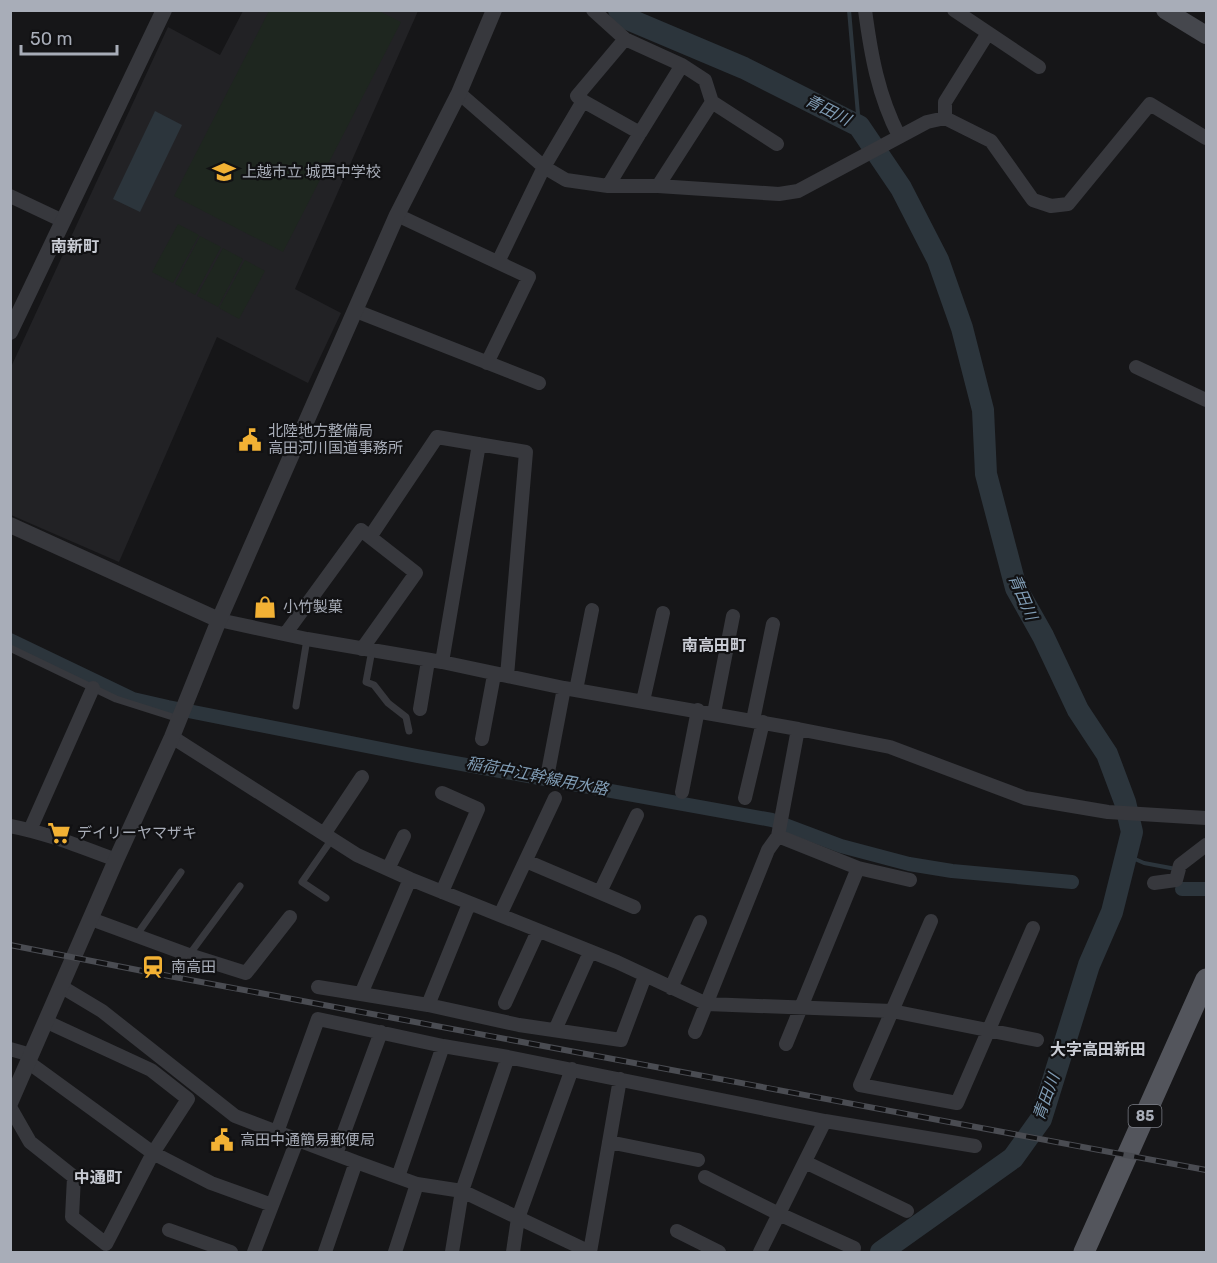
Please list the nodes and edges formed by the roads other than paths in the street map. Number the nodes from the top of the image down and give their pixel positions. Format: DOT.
graph roads {
  1 [pos="164,10"];
  2 [pos="494,10"];
  3 [pos="593,10"];
  4 [pos="865,10"];
  5 [pos="954,10"];
  6 [pos="1165,10"];
  7 [pos="988,33"];
  8 [pos="1206,35"];
  9 [pos="624,39"];
  10 [pos="681,65"];
  11 [pos="1039,67"];
  12 [pos="459,93"];
  13 [pos="583,101"];
  14 [pos="712,102"];
  15 [pos="945,118"];
  16 [pos="640,134"];
  17 [pos="896,137"];
  18 [pos="1206,138"];
  19 [pos="777,144"];
  20 [pos="544,167"];
  21 [pos="608,186"];
  22 [pos="658,186"];
  23 [pos="10,196"];
  24 [pos="397,215"];
  25 [pos="63,221"];
  26 [pos="498,262"];
  27 [pos="356,311"];
  28 [pos="10,332"];
  29 [pos="488,363"];
  30 [pos="1136,367"];
  31 [pos="538,383"];
  32 [pos="1206,400"];
  33 [pos="479,444"];
  34 [pos="10,525"];
  35 [pos="370,537"];
  36 [pos="592,610"];
  37 [pos="663,613"];
  38 [pos="733,616"];
  39 [pos="219,620"];
  40 [pos="773,624"];
  41 [pos="286,633"];
  42 [pos="307,639"];
  43 [pos="10,648"];
  44 [pos="367,649"];
  45 [pos="435,662"];
  46 [pos="500,675"];
  47 [pos="93,688"];
  48 [pos="570,689"];
  49 [pos="643,701"];
  50 [pos="296,706"];
  51 [pos="420,709"];
  52 [pos="698,711"];
  53 [pos="714,713"];
  54 [pos="179,719"];
  55 [pos="758,721"];
  56 [pos="798,729"];
  57 [pos="409,731"];
  58 [pos="172,737"];
  59 [pos="482,739"];
  60 [pos="549,772"];
  61 [pos="362,777"];
  62 [pos="682,792"];
  63 [pos="441,793"];
  64 [pos="555,798"];
  65 [pos="745,798"];
  66 [pos="637,815"];
  67 [pos="1206,818"];
  68 [pos="10,826"];
  69 [pos="30,830"];
  70 [pos="328,836"];
  71 [pos="404,836"];
  72 [pos="778,836"];
  73 [pos="1206,845"];
  74 [pos="116,860"];
  75 [pos="526,861"];
  76 [pos="858,868"];
  77 [pos="388,869"];
  78 [pos="181,872"];
  79 [pos="410,879"];
  80 [pos="910,880"];
  81 [pos="1154,883"];
  82 [pos="240,886"];
  83 [pos="442,892"];
  84 [pos="600,892"];
  85 [pos="326,898"];
  86 [pos="469,904"];
  87 [pos="634,907"];
  88 [pos="500,915"];
  89 [pos="291,917"];
  90 [pos="91,919"];
  91 [pos="931,921"];
  92 [pos="700,922"];
  93 [pos="1032,928"];
  94 [pos="538,931"];
  95 [pos="136,936"];
  96 [pos="590,952"];
  97 [pos="189,955"];
  98 [pos="645,976"];
  99 [pos="1206,979"];
  100 [pos="62,987"];
  101 [pos="318,987"];
  102 [pos="671,988"];
  103 [pos="362,994"];
  104 [pos="505,1003"];
  105 [pos="707,1004"];
  106 [pos="428,1005"];
  107 [pos="801,1008"];
  108 [pos="892,1011"];
  109 [pos="47,1022"];
  110 [pos="555,1030"];
  111 [pos="988,1031"];
  112 [pos="381,1032"];
  113 [pos="694,1032"];
  114 [pos="1037,1040"];
  115 [pos="786,1044"];
  116 [pos="443,1046"];
  117 [pos="10,1049"];
  118 [pos="508,1057"];
  119 [pos="29,1059"];
  120 [pos="572,1070"];
  121 [pos="620,1079"];
  122 [pos="10,1105"];
  123 [pos="825,1121"];
  124 [pos="277,1132"];
  125 [pos="298,1138"];
  126 [pos="609,1142"];
  127 [pos="975,1146"];
  128 [pos="153,1153"];
  129 [pos="336,1154"];
  130 [pos="698,1160"];
  131 [pos="356,1161"];
  132 [pos="805,1162"];
  133 [pos="398,1177"];
  134 [pos="705,1177"];
  135 [pos="417,1184"];
  136 [pos="462,1191"];
  137 [pos="272,1205"];
  138 [pos="907,1211"];
  139 [pos="779,1214"];
  140 [pos="518,1218"];
  141 [pos="169,1230"];
  142 [pos="677,1231"];
  143 [pos="854,1248"];
  144 [pos="231,1252"];
  145 [pos="254,1252"];
  146 [pos="325,1252"];
  147 [pos="395,1252"];
  148 [pos="452,1252"];
  149 [pos="513,1252"];
  150 [pos="719,1252"];
  151 [pos="760,1252"];
  152 [pos="1084,1252"];
  1 -- 25 [label="street"];
  2 -- 12 [label="street"];
  3 -- 9 [label="street"];
  4 -- 17 [label="street"];
  5 -- 7 [label="street"];
  6 -- 8 [label="main road"];
  7 -- 11 [label="street"];
  7 -- 15 [label="street"];
  9 -- 10 [label="street"];
  9 -- 13 [label="street"];
  10 -- 14 [label="street"];
  10 -- 16 [label="street"];
  12 -- 20 [label="street"];
  12 -- 24 [label="street"];
  13 -- 16 [label="street"];
  13 -- 20 [label="street"];
  14 -- 19 [label="street"];
  14 -- 22 [label="street"];
  15 -- 17 [label="street"];
  15 -- 18 [label="street"];
  16 -- 21 [label="street"];
  17 -- 22 [label="street"];
  20 -- 21 [label="street"];
  20 -- 26 [label="street"];
  21 -- 22 [label="street"];
  23 -- 25 [label="street"];
  24 -- 26 [label="street"];
  24 -- 27 [label="street"];
  25 -- 28 [label="street"];
  26 -- 29 [label="street"];
  27 -- 29 [label="street"];
  27 -- 39 [label="street"];
  29 -- 31 [label="street"];
  30 -- 32 [label="street"];
  33 -- 35 [label="street"];
  33 -- 45 [label="street"];
  33 -- 46 [label="street"];
  34 -- 39 [label="street"];
  35 -- 41 [label="street"];
  35 -- 44 [label="street"];
  36 -- 48 [label="street"];
  37 -- 49 [label="street"];
  38 -- 53 [label="street"];
  39 -- 41 [label="street"];
  39 -- 54 [label="street"];
  40 -- 55 [label="street"];
  41 -- 42 [label="street"];
  42 -- 44 [label="street"];
  42 -- 50 [label="lane"];
  43 -- 47 [label="lane"];
  44 -- 45 [label="street"];
  44 -- 57 [label="lane"];
  45 -- 46 [label="street"];
  45 -- 51 [label="street"];
  46 -- 48 [label="street"];
  46 -- 59 [label="street"];
  47 -- 54 [label="lane"];
  47 -- 69 [label="street"];
  48 -- 49 [label="street"];
  48 -- 60 [label="street"];
  49 -- 52 [label="street"];
  52 -- 53 [label="street"];
  52 -- 62 [label="street"];
  53 -- 55 [label="street"];
  54 -- 58 [label="street"];
  55 -- 56 [label="street"];
  55 -- 65 [label="street"];
  56 -- 67 [label="street"];
  56 -- 72 [label="street"];
  58 -- 70 [label="street"];
  58 -- 74 [label="street"];
  61 -- 70 [label="street"];
  63 -- 83 [label="street"];
  64 -- 75 [label="street"];
  66 -- 84 [label="street"];
  68 -- 69 [label="street"];
  69 -- 74 [label="street"];
  70 -- 77 [label="street"];
  70 -- 85 [label="lane"];
  71 -- 77 [label="street"];
  72 -- 76 [label="street"];
  72 -- 105 [label="street"];
  73 -- 81 [label="street"];
  74 -- 90 [label="street"];
  75 -- 84 [label="street"];
  75 -- 88 [label="street"];
  76 -- 80 [label="street"];
  76 -- 107 [label="street"];
  77 -- 79 [label="street"];
  78 -- 95 [label="lane"];
  79 -- 83 [label="street"];
  79 -- 103 [label="street"];
  82 -- 97 [label="lane"];
  83 -- 86 [label="street"];
  84 -- 87 [label="street"];
  86 -- 88 [label="street"];
  86 -- 106 [label="street"];
  88 -- 94 [label="street"];
  89 -- 97 [label="street"];
  90 -- 95 [label="street"];
  90 -- 100 [label="street"];
  91 -- 108 [label="street"];
  92 -- 102 [label="street"];
  93 -- 111 [label="street"];
  94 -- 96 [label="street"];
  94 -- 104 [label="street"];
  95 -- 97 [label="street"];
  96 -- 98 [label="street"];
  96 -- 110 [label="street"];
  98 -- 102 [label="street"];
  98 -- 110 [label="street"];
  99 -- 152 [label="main road, 85"];
  100 -- 109 [label="street"];
  100 -- 124 [label="street"];
  101 -- 103 [label="street"];
  102 -- 105 [label="street"];
  103 -- 106 [label="street"];
  105 -- 107 [label="street"];
  105 -- 113 [label="street"];
  106 -- 110 [label="street"];
  107 -- 108 [label="street"];
  107 -- 115 [label="street"];
  108 -- 111 [label="street"];
  108 -- 111 [label="street"];
  109 -- 119 [label="street"];
  109 -- 128 [label="street"];
  111 -- 114 [label="street"];
  112 -- 116 [label="street"];
  112 -- 124 [label="street"];
  112 -- 129 [label="street"];
  116 -- 118 [label="street"];
  116 -- 133 [label="street"];
  117 -- 119 [label="street"];
  118 -- 120 [label="street"];
  118 -- 136 [label="street"];
  119 -- 122 [label="street"];
  119 -- 128 [label="street"];
  120 -- 121 [label="street"];
  120 -- 140 [label="street"];
  121 -- 123 [label="street"];
  121 -- 126 [label="street"];
  122 -- 128 [label="street"];
  123 -- 127 [label="street"];
  123 -- 132 [label="street"];
  124 -- 125 [label="street"];
  125 -- 129 [label="street"];
  125 -- 137 [label="street"];
  126 -- 130 [label="street"];
  126 -- 140 [label="street"];
  128 -- 137 [label="street"];
  129 -- 131 [label="street"];
  131 -- 133 [label="street"];
  131 -- 146 [label="street"];
  132 -- 138 [label="street"];
  132 -- 139 [label="street"];
  133 -- 135 [label="street"];
  134 -- 139 [label="street"];
  135 -- 136 [label="street"];
  135 -- 147 [label="street"];
  136 -- 140 [label="street"];
  136 -- 148 [label="street"];
  137 -- 145 [label="street"];
  139 -- 143 [label="street"];
  139 -- 151 [label="street"];
  140 -- 149 [label="street"];
  141 -- 144 [label="street"];
  142 -- 150 [label="street"];
}
